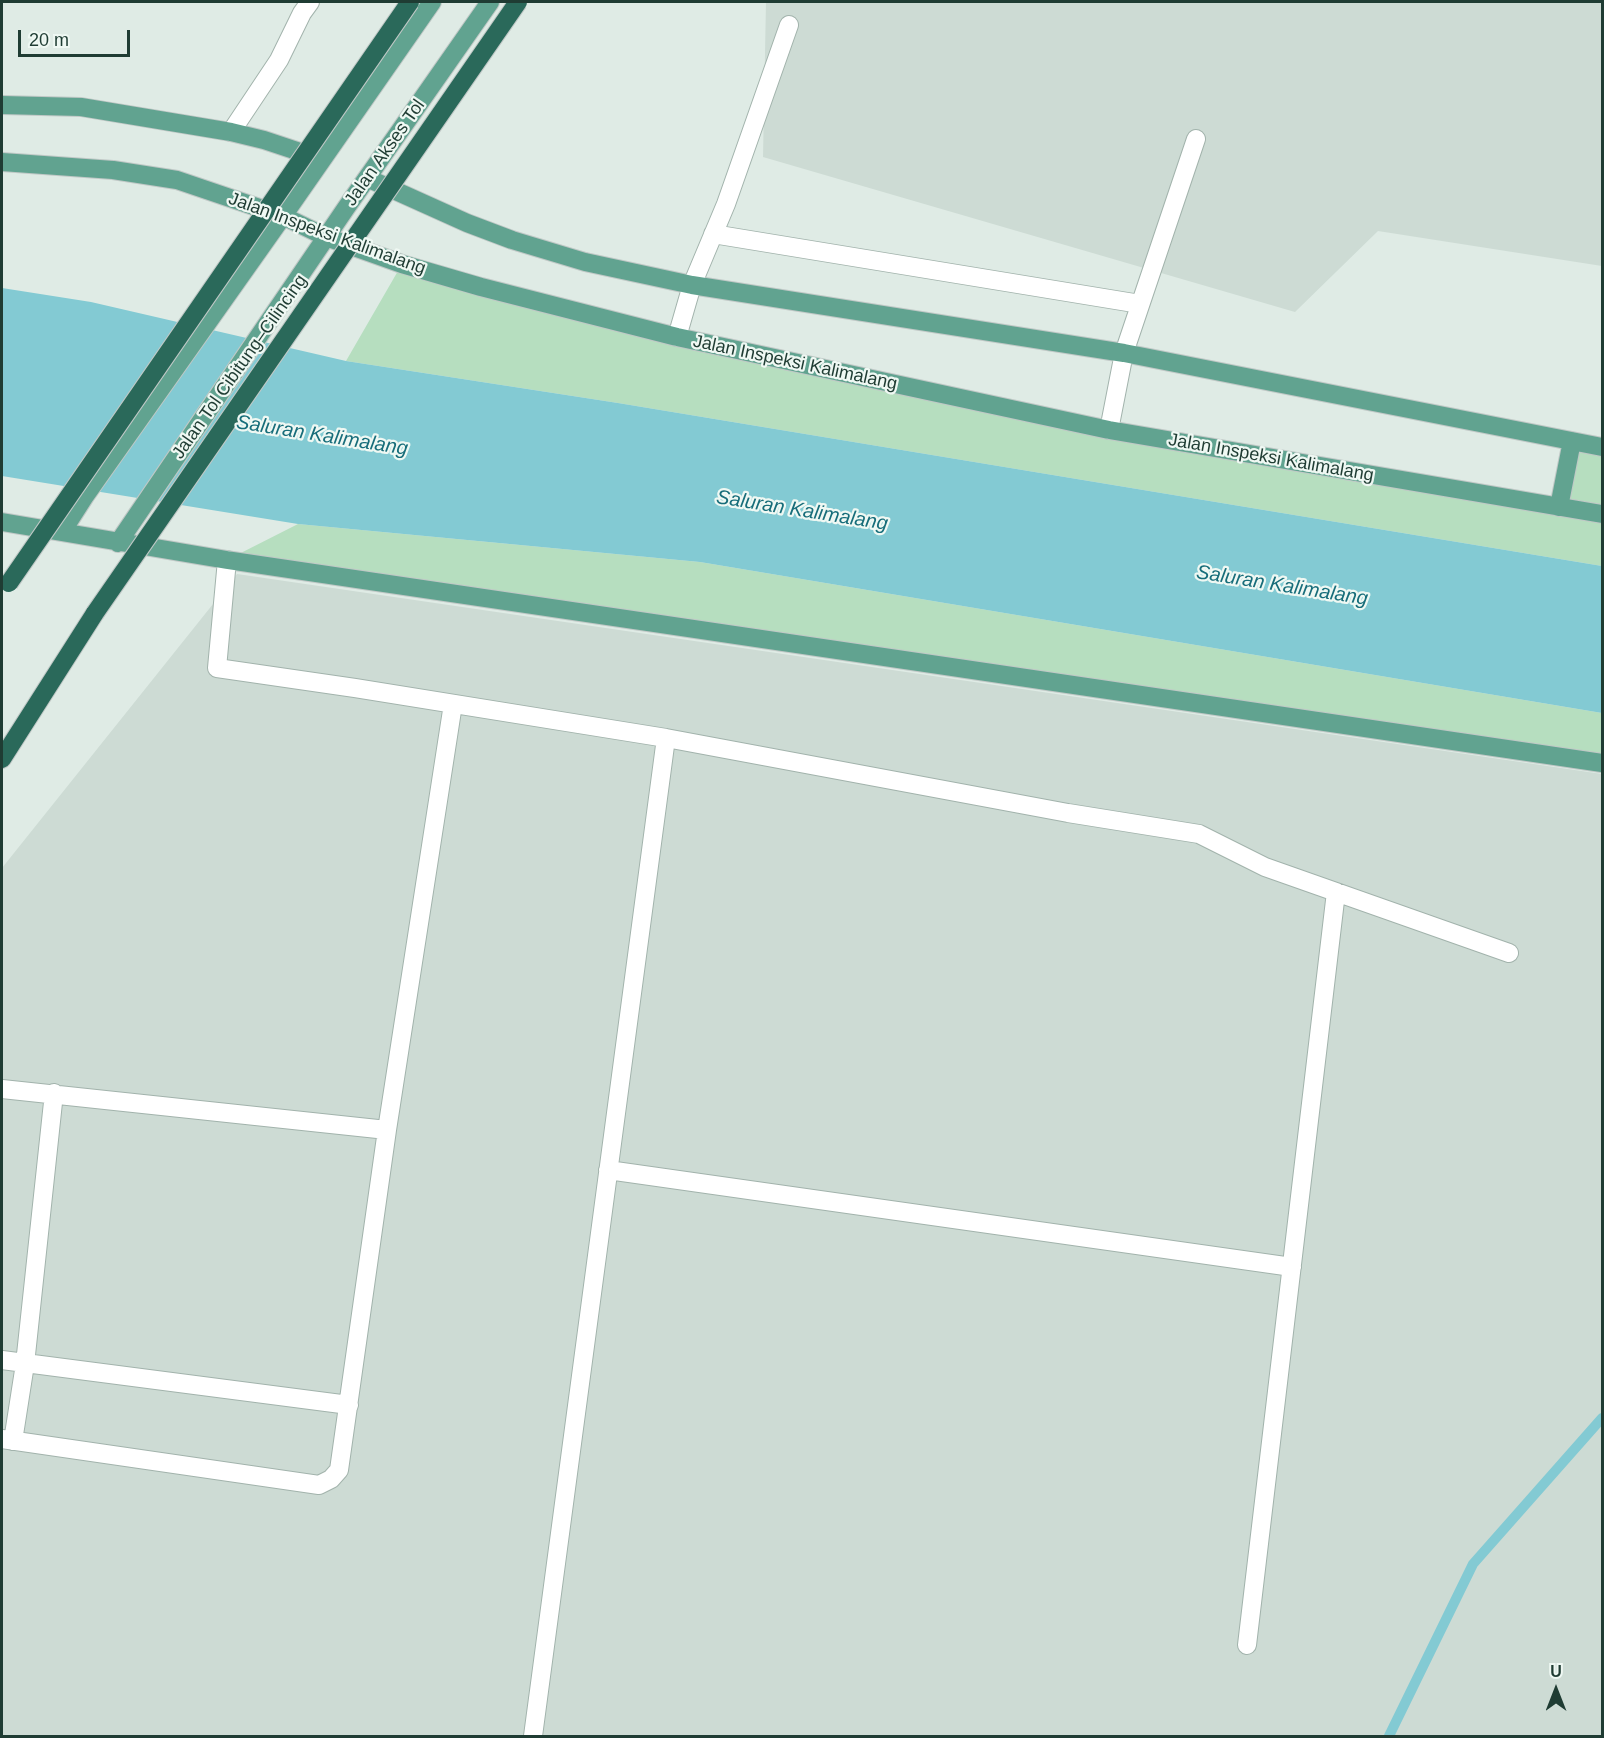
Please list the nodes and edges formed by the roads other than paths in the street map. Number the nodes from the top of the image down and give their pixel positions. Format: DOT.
graph roads {
  1 [pos="310,2"];
  2 [pos="410,2"];
  3 [pos="432,2"];
  4 [pos="490,2"];
  5 [pos="518,2"];
  6 [pos="789,25"];
  7 [pos="2,105"];
  8 [pos="231,132"];
  9 [pos="1196,139"];
  10 [pos="322,159"];
  11 [pos="2,162"];
  12 [pos="367,178"];
  13 [pos="283,216"];
  14 [pos="713,234"];
  15 [pos="326,237"];
  16 [pos="692,285"];
  17 [pos="1140,304"];
  18 [pos="677,337"];
  19 [pos="1124,353"];
  20 [pos="1109,430"];
  21 [pos="1572,441"];
  22 [pos="1602,447"];
  23 [pos="1559,507"];
  24 [pos="1602,514"];
  25 [pos="2,522"];
  26 [pos="62,532"];
  27 [pos="118,543"];
  28 [pos="227,560"];
  29 [pos="5,588"];
  30 [pos="453,704"];
  31 [pos="666,738"];
  32 [pos="2,759"];
  33 [pos="1602,763"];
  34 [pos="1336,892"];
  35 [pos="1509,953"];
  36 [pos="2,1089"];
  37 [pos="54,1093"];
  38 [pos="387,1130"];
  39 [pos="608,1170"];
  40 [pos="1292,1267"];
  41 [pos="2,1360"];
  42 [pos="25,1364"];
  43 [pos="349,1405"];
  44 [pos="7,1440"];
  45 [pos="1247,1645"];
  46 [pos="533,1737"];
  1 -- 8 [label="lane"];
  2 -- 29 [label="highway, bridge"];
  3 -- 10 [label="main road"];
  4 -- 12 [label="main road, Jalan Akses Tol"];
  5 -- 32 [label="highway, Jalan Tol Cibitung–Cilincing, bridge"];
  6 -- 14 [label="lane"];
  7 -- 8 [label="main road"];
  8 -- 10 [label="main road"];
  9 -- 17 [label="lane"];
  10 -- 13 [label="main road"];
  11 -- 13 [label="main road, Jalan Inspeksi Kalimalang"];
  12 -- 15 [label="main road, Jalan Akses Tol"];
  12 -- 16 [label="main road"];
  13 -- 15 [label="main road, Jalan Inspeksi Kalimalang"];
  13 -- 26 [label="main road"];
  14 -- 16 [label="lane"];
  14 -- 17 [label="lane"];
  15 -- 18 [label="main road, Jalan Inspeksi Kalimalang"];
  15 -- 27 [label="main road, Jalan Akses Tol"];
  16 -- 18 [label="lane"];
  16 -- 19 [label="main road"];
  17 -- 19 [label="lane"];
  18 -- 20 [label="main road, Jalan Inspeksi Kalimalang"];
  19 -- 20 [label="lane"];
  19 -- 21 [label="main road"];
  20 -- 23 [label="main road, Jalan Inspeksi Kalimalang"];
  21 -- 22 [label="main road"];
  21 -- 23 [label="main road"];
  23 -- 24 [label="main road, Jalan Inspeksi Kalimalang"];
  25 -- 26 [label="main road"];
  26 -- 27 [label="main road"];
  27 -- 28 [label="main road"];
  28 -- 30 [label="lane"];
  28 -- 33 [label="main road"];
  30 -- 31 [label="lane"];
  30 -- 38 [label="lane"];
  31 -- 34 [label="lane"];
  31 -- 39 [label="lane"];
  34 -- 35 [label="lane"];
  34 -- 40 [label="lane"];
  36 -- 37 [label="lane"];
  37 -- 38 [label="lane"];
  37 -- 42 [label="lane"];
  38 -- 43 [label="lane"];
  39 -- 40 [label="lane"];
  39 -- 46 [label="lane"];
  40 -- 45 [label="lane"];
  41 -- 42 [label="lane"];
  42 -- 43 [label="lane"];
  42 -- 44 [label="lane"];
  43 -- 44 [label="lane"];
}
